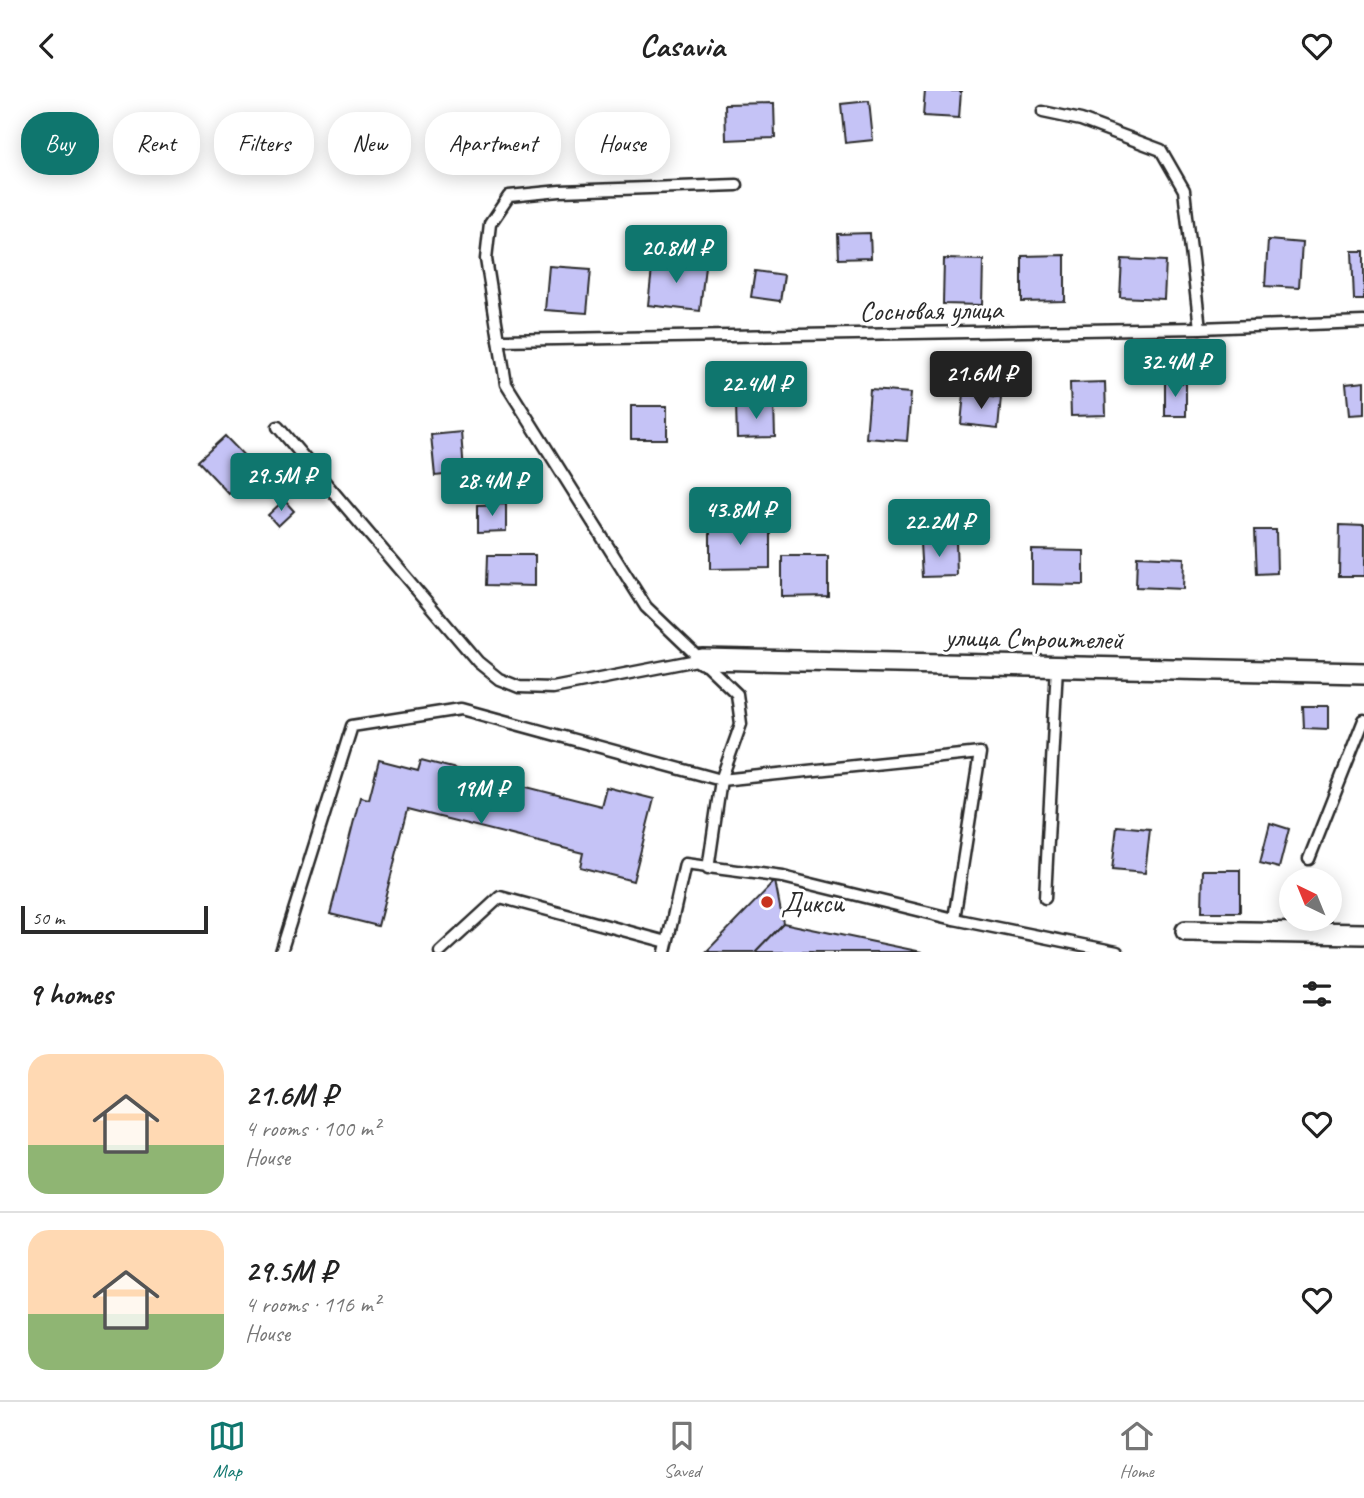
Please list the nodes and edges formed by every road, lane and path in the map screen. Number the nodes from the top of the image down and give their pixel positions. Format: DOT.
graph roads {
  1 [pos="1043,112"];
  2 [pos="737,185"];
  3 [pos="1364,322"];
  4 [pos="1200,328"];
  5 [pos="499,341"];
  6 [pos="278,427"];
  7 [pos="702,659"];
  8 [pos="1057,666"];
  9 [pos="1364,673"];
  10 [pos="1364,720"];
  11 [pos="721,780"];
  12 [pos="1309,859"];
  13 [pos="708,869"];
  14 [pos="1045,898"];
  15 [pos="954,919"];
  16 [pos="1186,931"];
  17 [pos="1364,934"];
  18 [pos="666,947"];
  19 [pos="281,952"];
  20 [pos="440,952"];
  21 [pos="1117,952"];
  1 -- 4 [label="lane"];
  2 -- 5 [label="lane"];
  3 -- 4 [label="lane, Сосновая улица"];
  4 -- 5 [label="lane, Сосновая улица"];
  5 -- 7 [label="lane"];
  6 -- 7 [label="lane"];
  7 -- 8 [label="street, улица Строителей"];
  7 -- 11 [label="lane"];
  8 -- 9 [label="street, улица Строителей"];
  8 -- 14 [label="lane"];
  10 -- 12 [label="lane"];
  11 -- 13 [label="lane"];
  11 -- 15 [label="lane"];
  11 -- 19 [label="lane"];
  13 -- 15 [label="lane"];
  13 -- 18 [label="lane"];
  15 -- 21 [label="lane"];
  16 -- 17 [label="street"];
  18 -- 20 [label="lane"];
}
